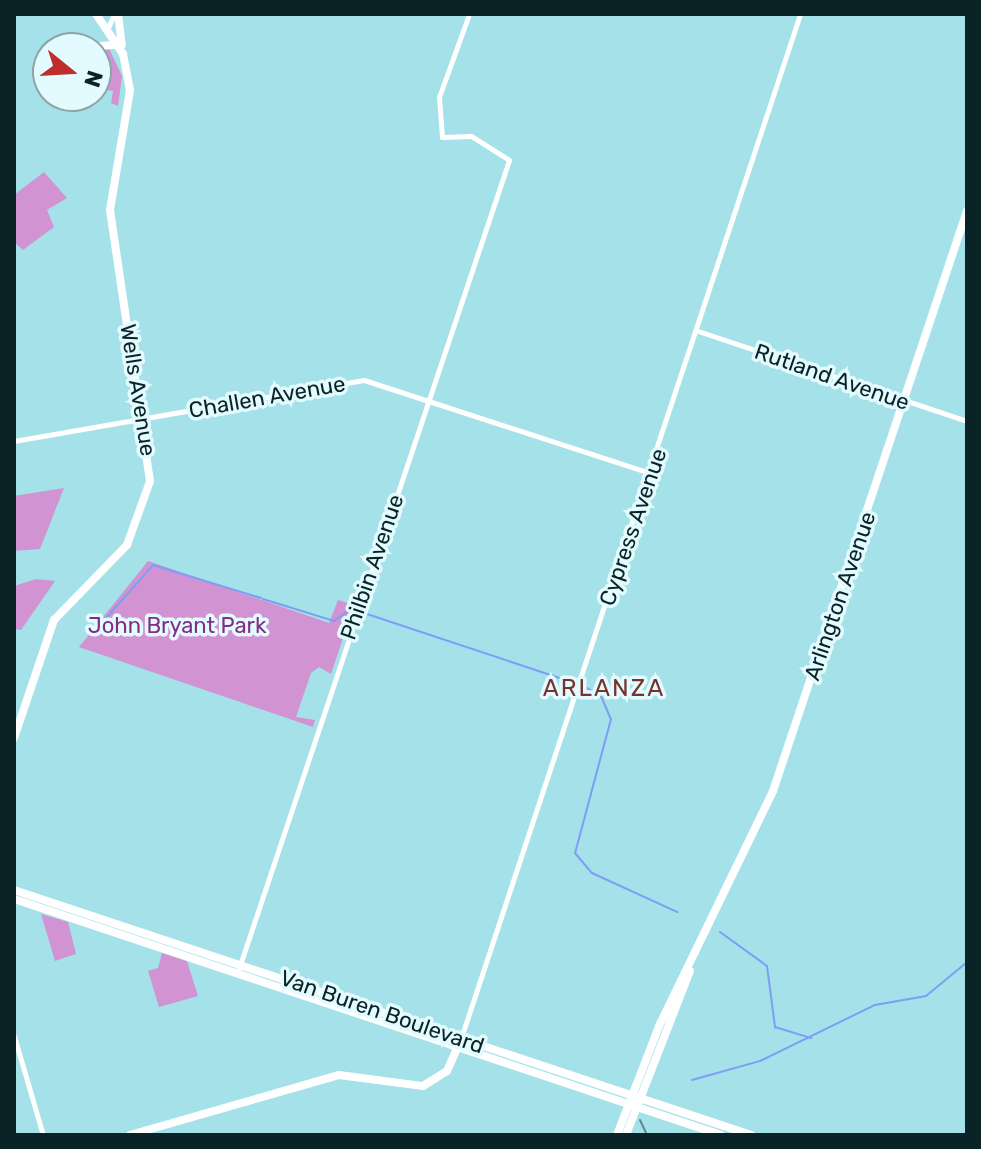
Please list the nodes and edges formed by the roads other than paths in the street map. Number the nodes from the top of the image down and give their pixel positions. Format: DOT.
graph roads {
  1 [pos="96,14"];
  2 [pos="116,14"];
  3 [pos="469,14"];
  4 [pos="800,14"];
  5 [pos="108,28"];
  6 [pos="112,43"];
  7 [pos="122,51"];
  8 [pos="967,211"];
  9 [pos="698,331"];
  10 [pos="429,399"];
  11 [pos="905,402"];
  12 [pos="143,419"];
  13 [pos="967,421"];
  14 [pos="14,441"];
  15 [pos="651,473"];
  16 [pos="14,738"];
  17 [pos="14,894"];
  18 [pos="238,969"];
  19 [pos="690,971"];
  20 [pos="675,994"];
  21 [pos="672,1016"];
  22 [pos="14,1036"];
  23 [pos="459,1043"];
  24 [pos="560,1077"];
  25 [pos="633,1101"];
  26 [pos="43,1135"];
  27 [pos="130,1135"];
  28 [pos="617,1135"];
  29 [pos="626,1135"];
  30 [pos="721,1135"];
  31 [pos="751,1135"];
  1 -- 5 [label="main road, Wells Avenue"];
  2 -- 5 [label="street"];
  2 -- 7 [label="main road"];
  3 -- 10 [label="street, Philbin Avenue"];
  4 -- 9 [label="street, Cypress Avenue"];
  5 -- 7 [label="main road, Wells Avenue"];
  6 -- 7 [label="main road"];
  7 -- 12 [label="main road, Wells Avenue"];
  8 -- 11 [label="main road, Arlington Avenue"];
  9 -- 11 [label="street, Rutland Avenue"];
  9 -- 15 [label="street, Cypress Avenue"];
  10 -- 12 [label="street, Challen Avenue"];
  10 -- 15 [label="street, Challen Avenue"];
  10 -- 18 [label="street, Philbin Avenue"];
  11 -- 13 [label="street, Rutland Avenue"];
  11 -- 19 [label="main road, Arlington Avenue"];
  12 -- 14 [label="street, Challen Avenue"];
  12 -- 16 [label="main road, Wells Avenue"];
  15 -- 23 [label="street, Cypress Avenue"];
  17 -- 18 [label="main road, Van Buren Boulevard"];
  17 -- 18 [label="main road, Van Buren Boulevard"];
  18 -- 23 [label="main road, Van Buren Boulevard"];
  19 -- 20 [label="main road, Arlington Avenue"];
  19 -- 21 [label="main road, Arlington Avenue"];
  20 -- 21 [label="main road"];
  20 -- 25 [label="main road, Arlington Avenue"];
  21 -- 25 [label="main road, Arlington Avenue"];
  22 -- 26 [label="street"];
  23 -- 24 [label="main road, Van Buren Boulevard"];
  23 -- 24 [label="main road, Van Buren Boulevard"];
  23 -- 27 [label="main road"];
  24 -- 25 [label="main road, Van Buren Boulevard"];
  24 -- 25 [label="main road, Van Buren Boulevard"];
  25 -- 28 [label="main road, Arlington Avenue"];
  25 -- 29 [label="main road, Arlington Avenue"];
  25 -- 30 [label="main road, Van Buren Boulevard"];
  25 -- 31 [label="main road, Van Buren Boulevard"];
}
